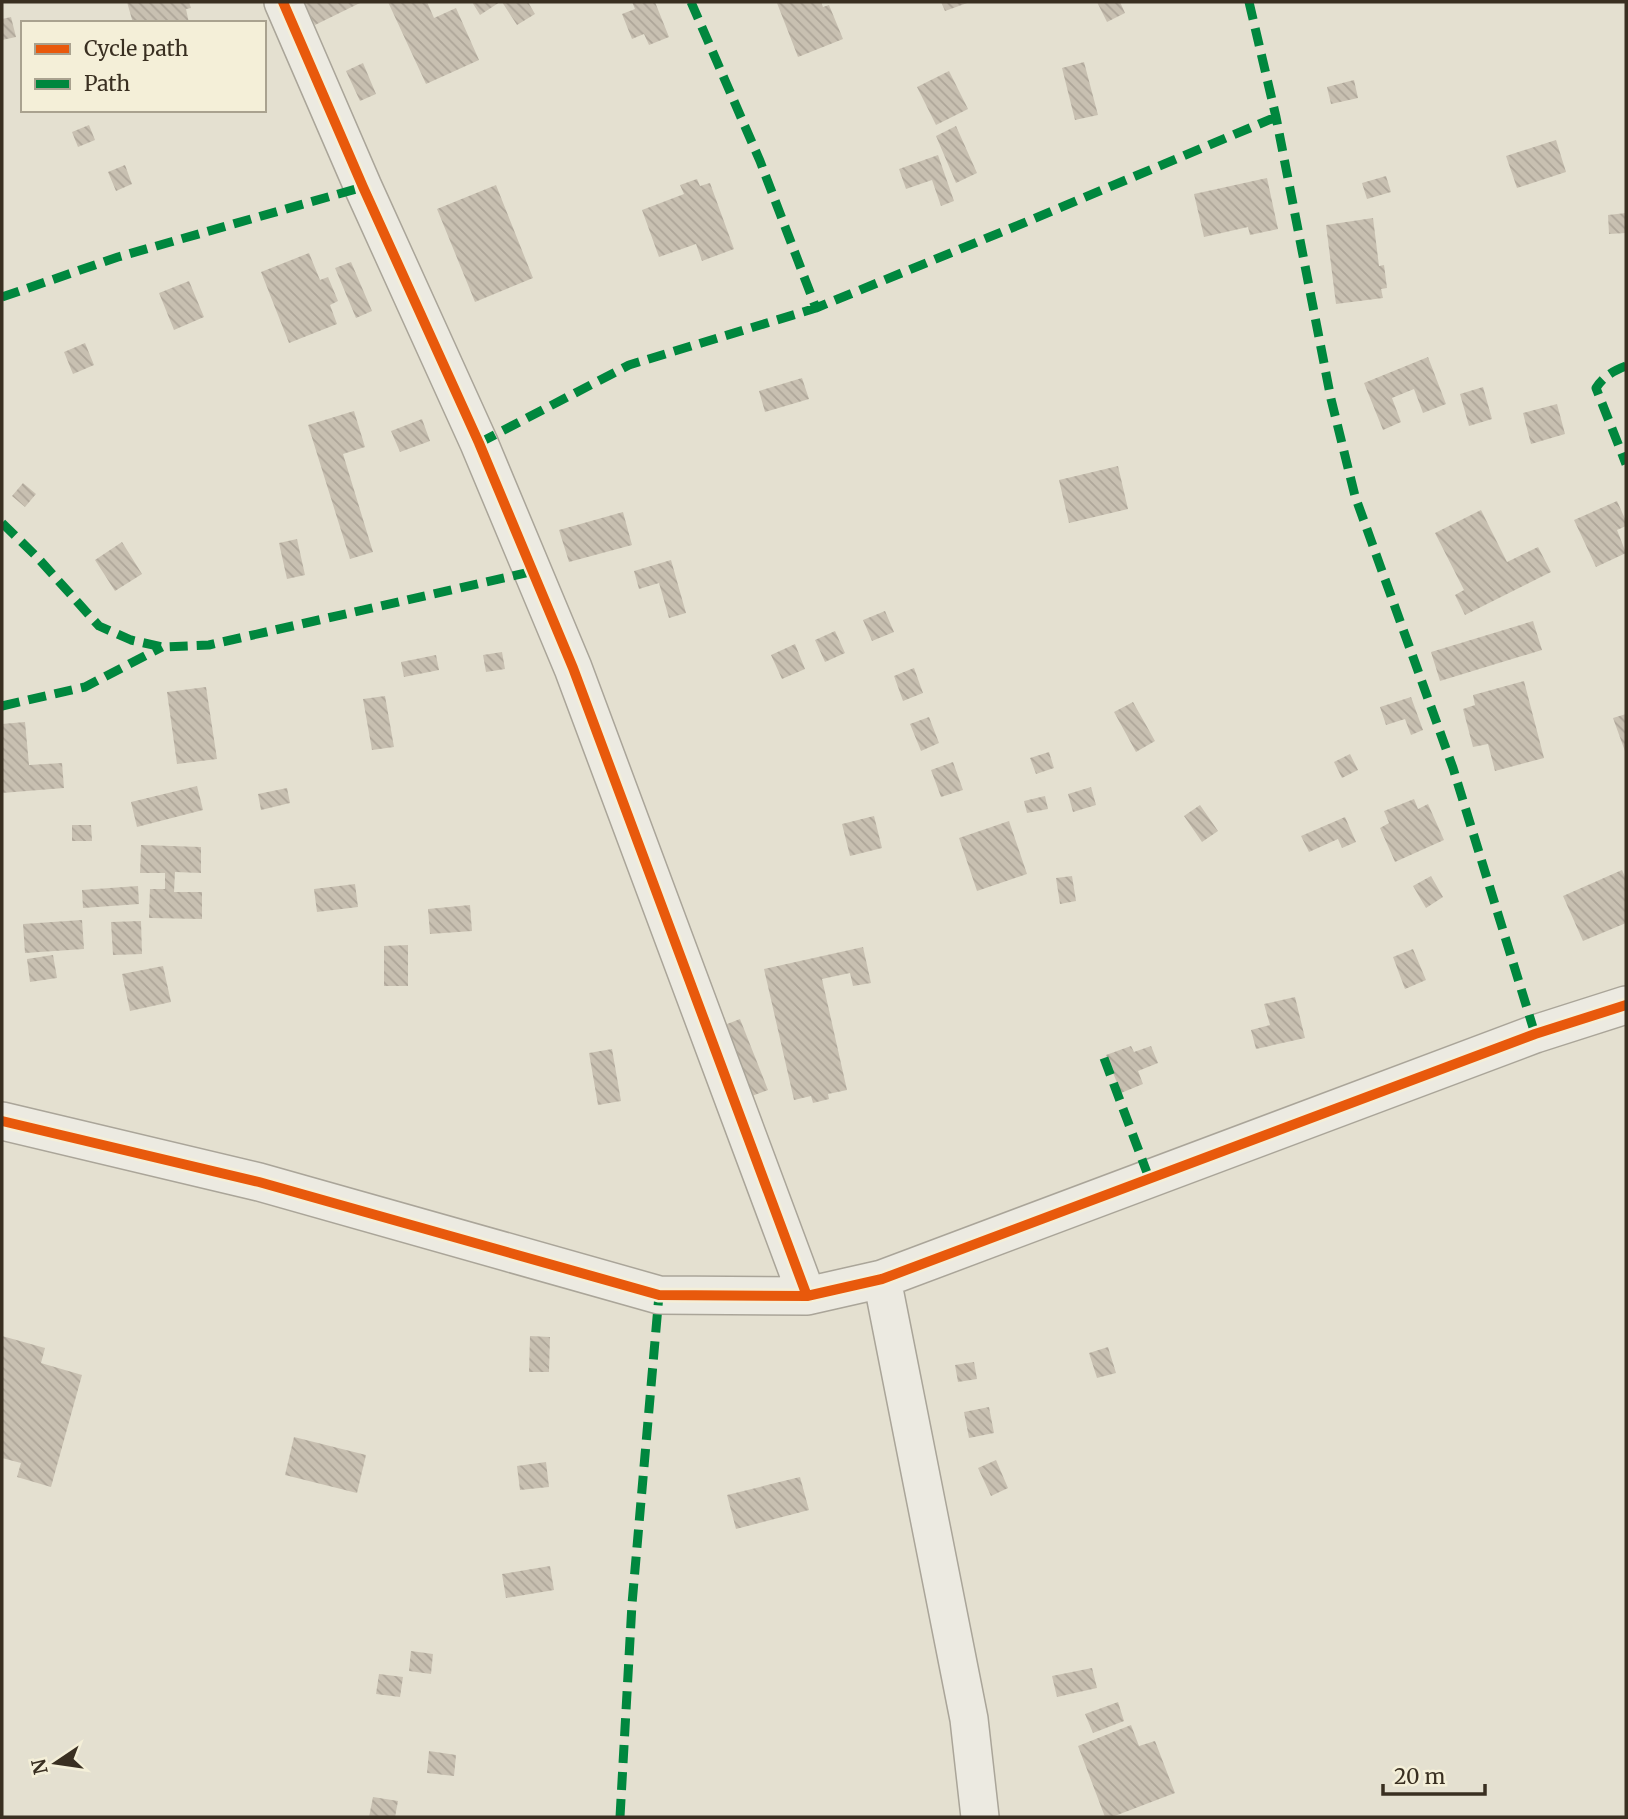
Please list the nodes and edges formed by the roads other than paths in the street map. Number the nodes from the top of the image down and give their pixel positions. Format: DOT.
graph roads {
  1 [pos="283,2"];
  2 [pos="1626,1005"];
  3 [pos="2,1121"];
  4 [pos="882,1279"];
  5 [pos="807,1296"];
  6 [pos="981,1817"];
  1 -- 5 [label="street"];
  2 -- 4 [label="street"];
  3 -- 5 [label="street"];
  4 -- 5 [label="street"];
  4 -- 6 [label="street"];
}
